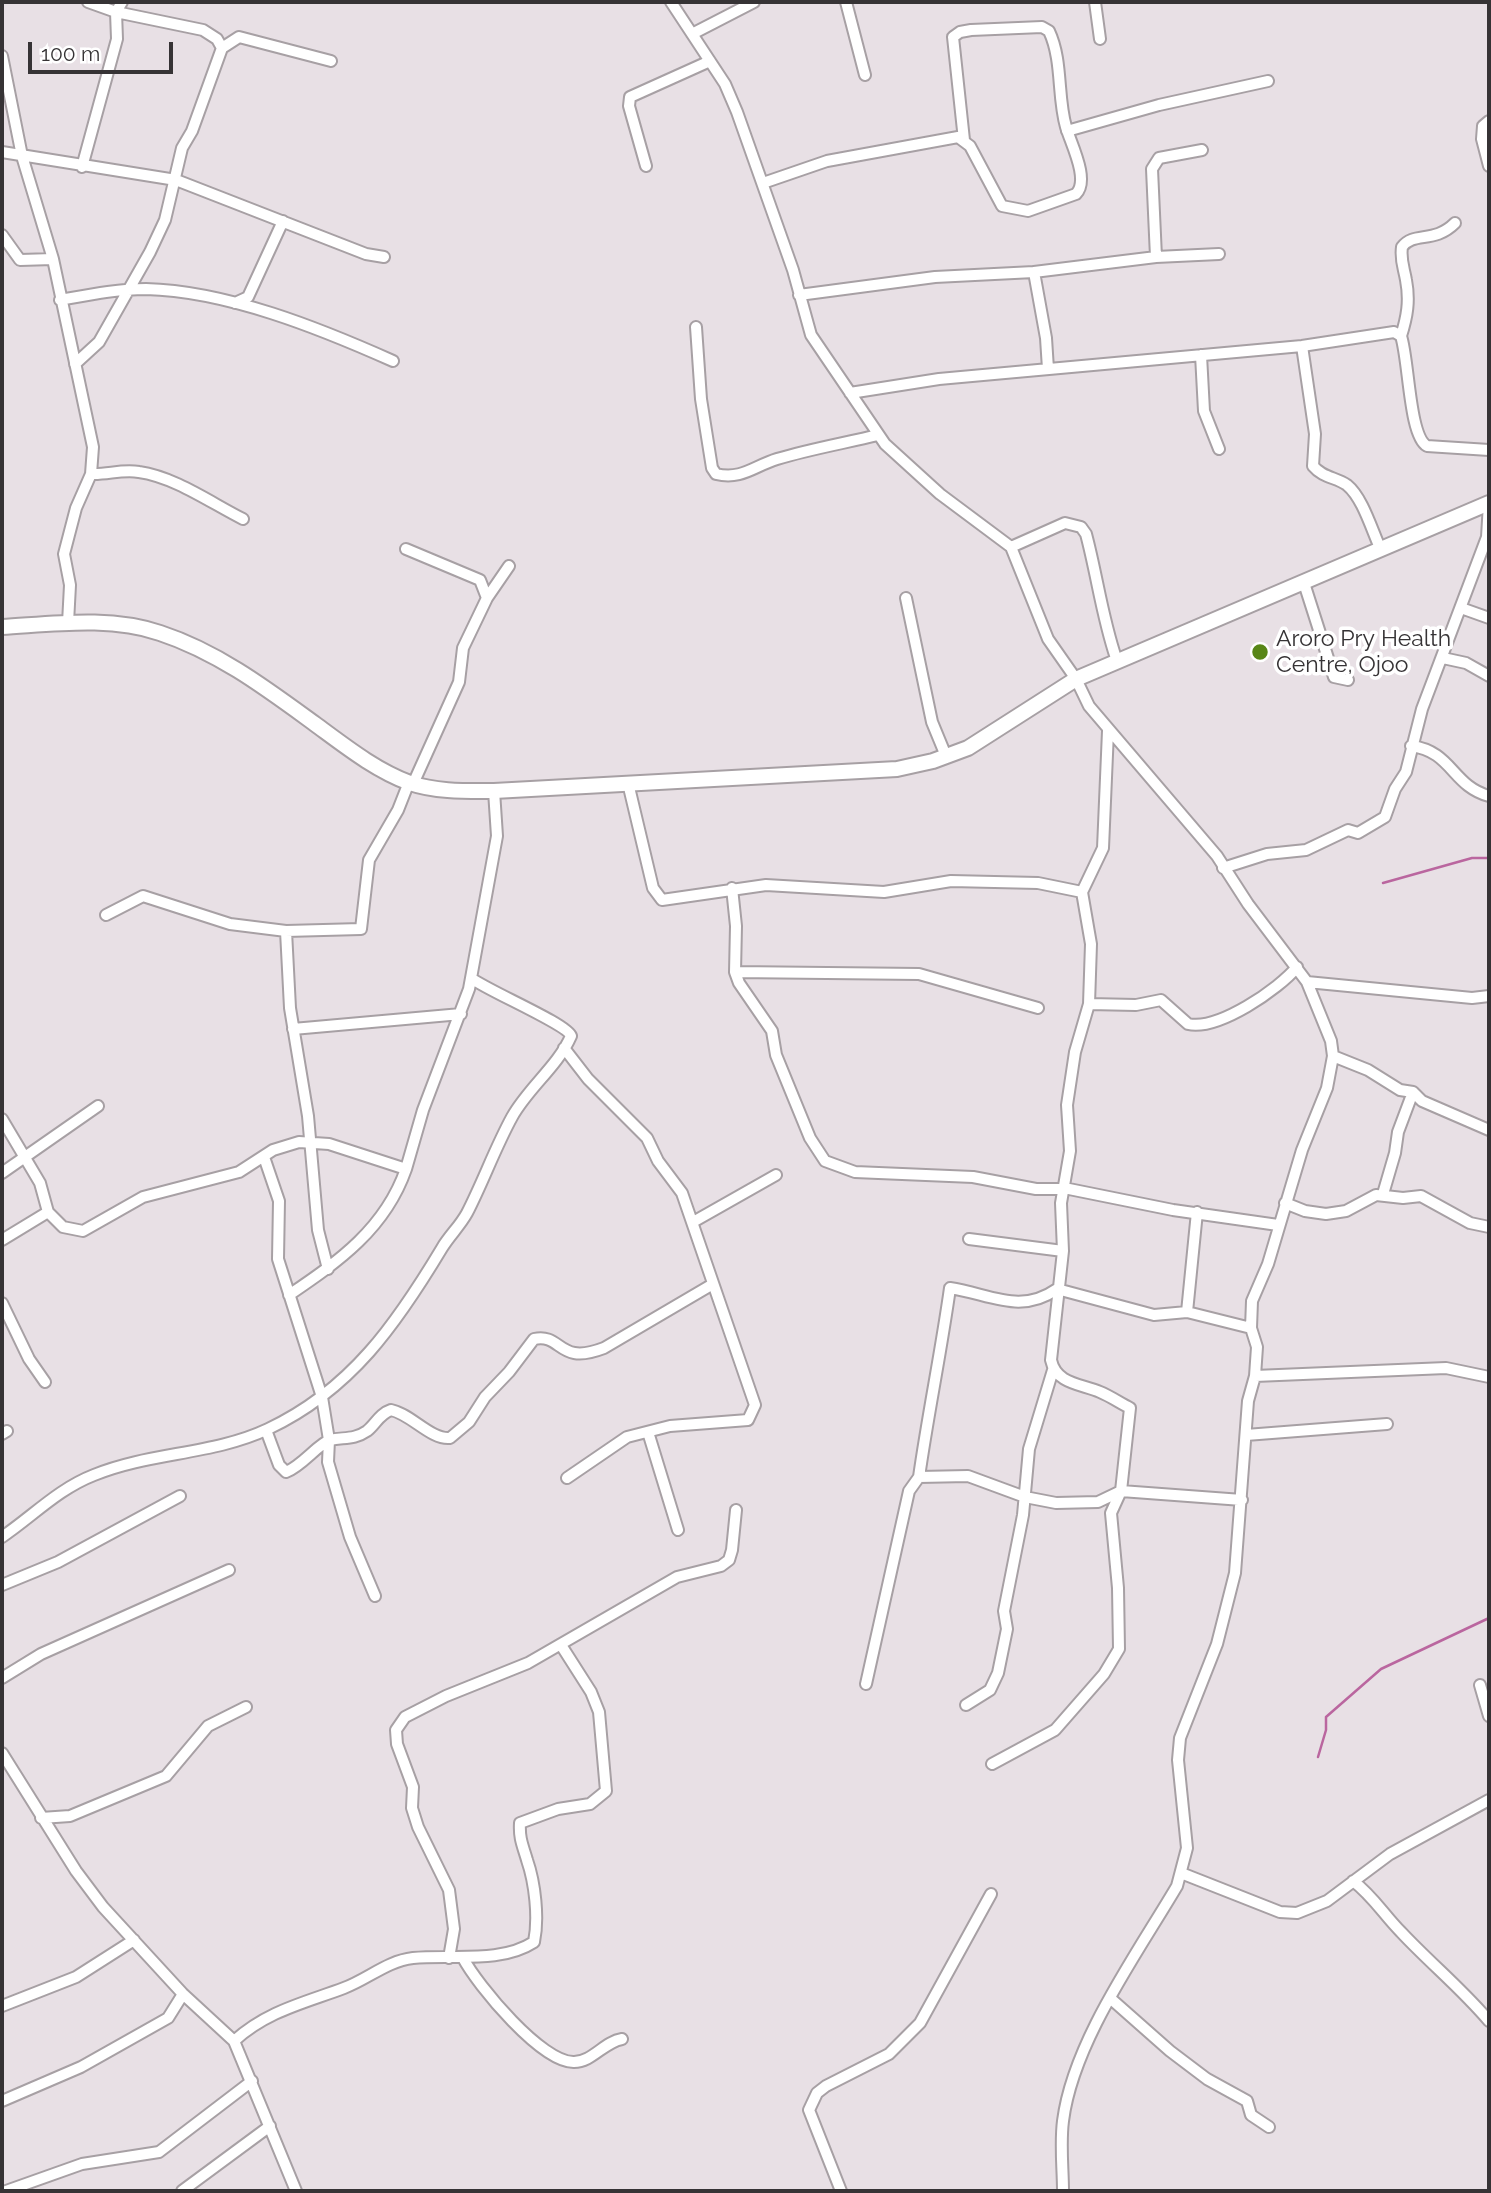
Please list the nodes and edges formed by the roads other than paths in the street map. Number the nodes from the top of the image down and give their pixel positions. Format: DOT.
graph roads {
  1 [pos="88,2"];
  2 [pos="671,2"];
  3 [pos="754,2"];
  4 [pos="846,2"];
  5 [pos="1095,2"];
  6 [pos="119,7"];
  7 [pos="692,34"];
  8 [pos="1100,39"];
  9 [pos="222,48"];
  10 [pos="2,56"];
  11 [pos="331,61"];
  12 [pos="710,61"];
  13 [pos="865,75"];
  14 [pos="1268,81"];
  15 [pos="1489,121"];
  16 [pos="1067,131"];
  17 [pos="964,140"];
  18 [pos="1202,150"];
  19 [pos="2,152"];
  20 [pos="22,156"];
  21 [pos="646,166"];
  22 [pos="1489,166"];
  23 [pos="82,167"];
  24 [pos="176,180"];
  25 [pos="763,183"];
  26 [pos="283,221"];
  27 [pos="1455,223"];
  28 [pos="2,235"];
  29 [pos="1219,254"];
  30 [pos="384,257"];
  31 [pos="1156,257"];
  32 [pos="53,259"];
  33 [pos="1034,272"];
  34 [pos="128,291"];
  35 [pos="799,295"];
  36 [pos="60,300"];
  37 [pos="235,303"];
  38 [pos="696,327"];
  39 [pos="1401,336"];
  40 [pos="1302,346"];
  41 [pos="1201,355"];
  42 [pos="393,362"];
  43 [pos="75,364"];
  44 [pos="1048,369"];
  45 [pos="850,393"];
  46 [pos="878,435"];
  47 [pos="1219,449"];
  48 [pos="1489,450"];
  49 [pos="91,474"];
  50 [pos="1489,503"];
  51 [pos="243,519"];
  52 [pos="1011,547"];
  53 [pos="406,550"];
  54 [pos="1381,550"];
  55 [pos="509,566"];
  56 [pos="1304,583"];
  57 [pos="487,598"];
  58 [pos="906,598"];
  59 [pos="1461,608"];
  60 [pos="1489,618"];
  61 [pos="68,623"];
  62 [pos="2,627"];
  63 [pos="1443,658"];
  64 [pos="1122,660"];
  65 [pos="1489,676"];
  66 [pos="1076,679"];
  67 [pos="1348,680"];
  68 [pos="1108,731"];
  69 [pos="1412,746"];
  70 [pos="946,757"];
  71 [pos="411,783"];
  72 [pos="628,783"];
  73 [pos="494,791"];
  74 [pos="1489,796"];
  75 [pos="1223,868"];
  76 [pos="732,888"];
  77 [pos="1082,892"];
  78 [pos="106,915"];
  79 [pos="286,932"];
  80 [pos="1297,967"];
  81 [pos="735,972"];
  82 [pos="471,978"];
  83 [pos="1307,982"];
  84 [pos="1489,996"];
  85 [pos="1089,1004"];
  86 [pos="1038,1008"];
  87 [pos="461,1014"];
  88 [pos="293,1029"];
  89 [pos="564,1048"];
  90 [pos="1333,1056"];
  91 [pos="1413,1092"];
  92 [pos="98,1106"];
  93 [pos="2,1119"];
  94 [pos="1489,1130"];
  95 [pos="311,1140"];
  96 [pos="26,1157"];
  97 [pos="264,1157"];
  98 [pos="406,1169"];
  99 [pos="2,1172"];
  100 [pos="776,1175"];
  101 [pos="1064,1190"];
  102 [pos="1382,1194"];
  103 [pos="1285,1203"];
  104 [pos="48,1212"];
  105 [pos="1197,1212"];
  106 [pos="693,1222"];
  107 [pos="1278,1225"];
  108 [pos="1489,1227"];
  109 [pos="969,1239"];
  110 [pos="2,1240"];
  111 [pos="1063,1251"];
  112 [pos="328,1269"];
  113 [pos="713,1284"];
  114 [pos="1057,1289"];
  115 [pos="289,1295"];
  116 [pos="2,1303"];
  117 [pos="1187,1312"];
  118 [pos="1251,1328"];
  119 [pos="1054,1370"];
  120 [pos="1255,1376"];
  121 [pos="1489,1377"];
  122 [pos="45,1382"];
  123 [pos="321,1397"];
  124 [pos="1387,1424"];
  125 [pos="266,1430"];
  126 [pos="648,1432"];
  127 [pos="1245,1436"];
  128 [pos="329,1440"];
  129 [pos="919,1477"];
  130 [pos="567,1478"];
  131 [pos="1121,1491"];
  132 [pos="180,1496"];
  133 [pos="1025,1497"];
  134 [pos="1242,1500"];
  135 [pos="736,1510"];
  136 [pos="678,1530"];
  137 [pos="2,1537"];
  138 [pos="229,1570"];
  139 [pos="2,1585"];
  140 [pos="375,1596"];
  141 [pos="561,1645"];
  142 [pos="2,1678"];
  143 [pos="866,1684"];
  144 [pos="1480,1685"];
  145 [pos="966,1705"];
  146 [pos="246,1707"];
  147 [pos="1489,1716"];
  148 [pos="2,1752"];
  149 [pos="992,1764"];
  150 [pos="1489,1800"];
  151 [pos="41,1818"];
  152 [pos="1181,1873"];
  153 [pos="1353,1881"];
  154 [pos="991,1894"];
  155 [pos="134,1940"];
  156 [pos="449,1958"];
  157 [pos="463,1958"];
  158 [pos="183,1994"];
  159 [pos="1110,1998"];
  160 [pos="2,2006"];
  161 [pos="1489,2021"];
  162 [pos="622,2039"];
  163 [pos="234,2041"];
  164 [pos="252,2081"];
  165 [pos="2,2101"];
  166 [pos="270,2126"];
  167 [pos="1269,2127"];
  168 [pos="6,2191"];
  169 [pos="182,2191"];
  170 [pos="296,2191"];
  171 [pos="841,2191"];
  172 [pos="1063,2191"];
  1 -- 6 [label="street"];
  2 -- 7 [label="street"];
  3 -- 7 [label="street"];
  4 -- 13 [label="street"];
  5 -- 8 [label="street"];
  6 -- 9 [label="street"];
  6 -- 23 [label="street"];
  7 -- 12 [label="street"];
  9 -- 11 [label="street"];
  9 -- 24 [label="street"];
  10 -- 20 [label="street"];
  12 -- 21 [label="street"];
  12 -- 25 [label="street"];
  14 -- 16 [label="street"];
  15 -- 22 [label="street"];
  16 -- 17 [label="street"];
  16 -- 17 [label="street"];
  17 -- 25 [label="street"];
  18 -- 31 [label="street"];
  19 -- 20 [label="street"];
  20 -- 23 [label="street"];
  20 -- 32 [label="street"];
  23 -- 24 [label="street"];
  24 -- 26 [label="street"];
  24 -- 34 [label="street"];
  25 -- 35 [label="street"];
  26 -- 30 [label="street"];
  26 -- 37 [label="street"];
  27 -- 39 [label="street"];
  28 -- 32 [label="street"];
  29 -- 31 [label="street"];
  31 -- 33 [label="street"];
  32 -- 36 [label="street"];
  33 -- 35 [label="street"];
  33 -- 44 [label="street"];
  34 -- 36 [label="street"];
  34 -- 37 [label="street"];
  34 -- 43 [label="street"];
  35 -- 45 [label="street"];
  36 -- 43 [label="street"];
  37 -- 42 [label="street"];
  38 -- 46 [label="street"];
  39 -- 40 [label="street"];
  39 -- 48 [label="street"];
  40 -- 41 [label="street"];
  40 -- 54 [label="street"];
  41 -- 44 [label="street"];
  41 -- 47 [label="street"];
  43 -- 49 [label="street"];
  44 -- 45 [label="street"];
  45 -- 46 [label="street"];
  46 -- 52 [label="street"];
  49 -- 51 [label="street"];
  49 -- 61 [label="street"];
  50 -- 54 [label="main road"];
  50 -- 59 [label="street"];
  52 -- 64 [label="street"];
  52 -- 66 [label="street"];
  53 -- 57 [label="street"];
  54 -- 56 [label="main road"];
  55 -- 57 [label="street"];
  56 -- 64 [label="main road"];
  56 -- 67 [label="street"];
  57 -- 71 [label="street"];
  58 -- 70 [label="street"];
  59 -- 60 [label="street"];
  59 -- 63 [label="street"];
  61 -- 62 [label="main road"];
  61 -- 71 [label="main road"];
  63 -- 65 [label="street"];
  63 -- 69 [label="street"];
  64 -- 66 [label="main road"];
  66 -- 68 [label="street"];
  66 -- 70 [label="main road"];
  68 -- 75 [label="street"];
  68 -- 77 [label="street"];
  69 -- 74 [label="street"];
  69 -- 75 [label="street"];
  70 -- 72 [label="main road"];
  71 -- 73 [label="main road"];
  71 -- 79 [label="street"];
  72 -- 73 [label="main road"];
  72 -- 76 [label="street"];
  73 -- 82 [label="street"];
  75 -- 80 [label="street"];
  76 -- 77 [label="street"];
  76 -- 81 [label="street"];
  77 -- 85 [label="street"];
  78 -- 79 [label="street"];
  79 -- 88 [label="street"];
  80 -- 83 [label="street"];
  80 -- 85 [label="street"];
  81 -- 86 [label="street"];
  81 -- 101 [label="street"];
  82 -- 87 [label="street"];
  82 -- 89 [label="street"];
  83 -- 84 [label="street"];
  83 -- 90 [label="street"];
  85 -- 101 [label="street"];
  87 -- 88 [label="street"];
  87 -- 98 [label="street"];
  88 -- 95 [label="street"];
  89 -- 106 [label="street"];
  89 -- 123 [label="street"];
  90 -- 91 [label="street"];
  90 -- 103 [label="street"];
  91 -- 94 [label="street"];
  91 -- 102 [label="street"];
  92 -- 96 [label="street"];
  93 -- 96 [label="street"];
  95 -- 97 [label="street"];
  95 -- 98 [label="street"];
  95 -- 112 [label="street"];
  96 -- 99 [label="street"];
  96 -- 104 [label="street"];
  97 -- 104 [label="street"];
  97 -- 115 [label="street"];
  98 -- 112 [label="street"];
  100 -- 106 [label="street"];
  101 -- 105 [label="street"];
  101 -- 111 [label="street"];
  102 -- 103 [label="street"];
  102 -- 108 [label="street"];
  103 -- 107 [label="street"];
  104 -- 110 [label="street"];
  105 -- 107 [label="street"];
  105 -- 117 [label="street"];
  106 -- 113 [label="street"];
  107 -- 118 [label="street"];
  109 -- 111 [label="street"];
  111 -- 114 [label="street"];
  112 -- 115 [label="street"];
  113 -- 126 [label="street"];
  113 -- 128 [label="street"];
  114 -- 117 [label="street"];
  114 -- 119 [label="street"];
  114 -- 129 [label="street"];
  115 -- 123 [label="street"];
  116 -- 122 [label="street"];
  117 -- 118 [label="street"];
  118 -- 120 [label="street"];
  119 -- 131 [label="street"];
  119 -- 133 [label="street"];
  120 -- 121 [label="street"];
  120 -- 127 [label="street"];
  123 -- 125 [label="street"];
  123 -- 128 [label="street"];
  124 -- 127 [label="street"];
  125 -- 128 [label="street"];
  125 -- 137 [label="street"];
  126 -- 130 [label="street"];
  126 -- 136 [label="street"];
  127 -- 134 [label="street"];
  128 -- 140 [label="street"];
  129 -- 133 [label="street"];
  129 -- 143 [label="street"];
  131 -- 133 [label="street"];
  131 -- 134 [label="street"];
  131 -- 149 [label="street"];
  132 -- 139 [label="street"];
  133 -- 145 [label="street"];
  134 -- 152 [label="street"];
  135 -- 141 [label="street"];
  138 -- 142 [label="street"];
  141 -- 156 [label="street"];
  141 -- 157 [label="street"];
  144 -- 147 [label="street"];
  146 -- 151 [label="street"];
  148 -- 151 [label="street"];
  150 -- 153 [label="street"];
  151 -- 155 [label="street"];
  152 -- 153 [label="street"];
  152 -- 159 [label="street"];
  153 -- 161 [label="street"];
  154 -- 171 [label="street"];
  155 -- 158 [label="street"];
  155 -- 160 [label="street"];
  156 -- 157 [label="street"];
  156 -- 163 [label="street"];
  157 -- 162 [label="street"];
  158 -- 163 [label="street"];
  158 -- 165 [label="street"];
  159 -- 167 [label="street"];
  159 -- 172 [label="street"];
  163 -- 164 [label="street"];
  164 -- 166 [label="street"];
  164 -- 168 [label="street"];
  166 -- 169 [label="street"];
  166 -- 170 [label="street"];
}
